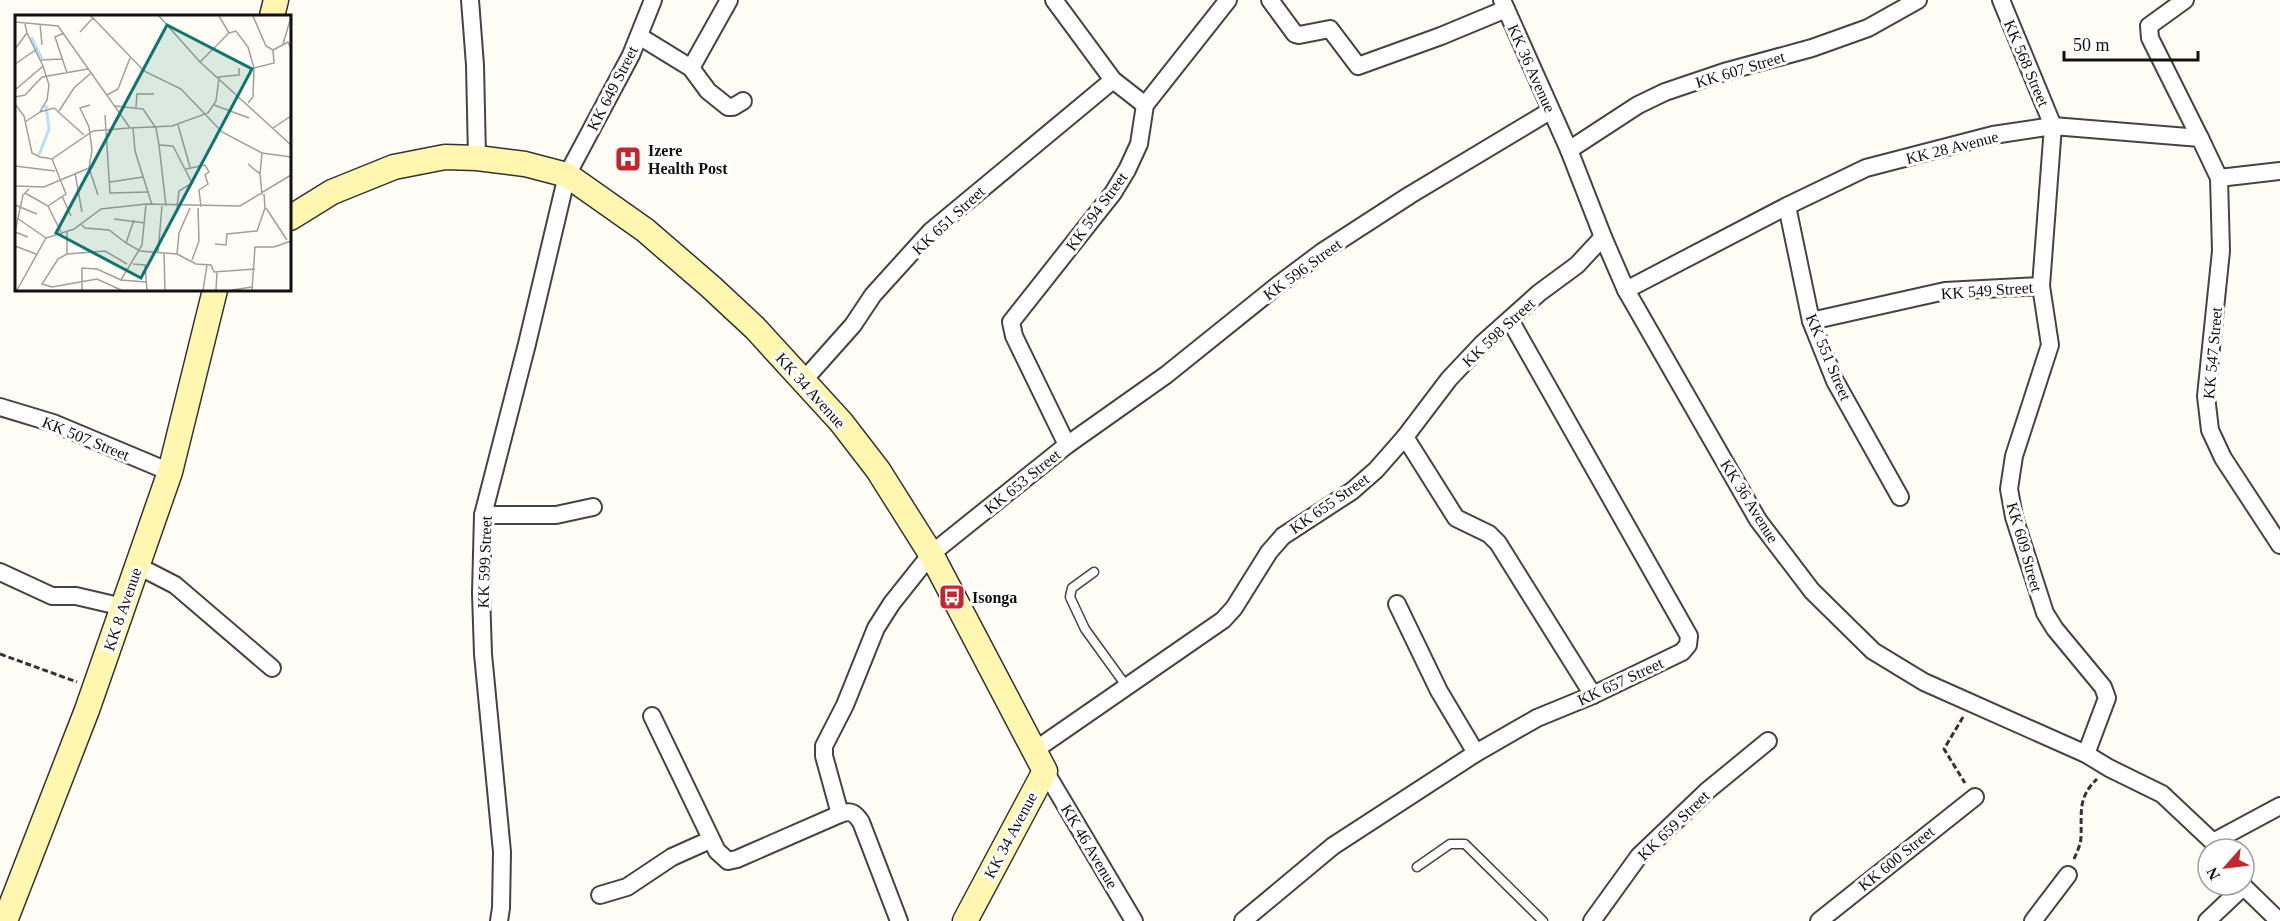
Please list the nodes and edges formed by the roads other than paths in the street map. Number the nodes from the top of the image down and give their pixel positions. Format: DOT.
graph roads {
  1 [pos="276,0"];
  2 [pos="470,0"];
  3 [pos="654,0"];
  4 [pos="729,0"];
  5 [pos="1054,0"];
  6 [pos="1228,0"];
  7 [pos="1270,0"];
  8 [pos="1918,0"];
  9 [pos="2001,0"];
  10 [pos="2185,0"];
  11 [pos="1504,4"];
  12 [pos="272,15"];
  13 [pos="639,36"];
  14 [pos="691,68"];
  15 [pos="1113,80"];
  16 [pos="743,101"];
  17 [pos="1145,105"];
  18 [pos="1550,111"];
  19 [pos="2053,126"];
  20 [pos="2200,138"];
  21 [pos="1569,150"];
  22 [pos="477,158"];
  23 [pos="2280,171"];
  24 [pos="567,175"];
  25 [pos="2219,178"];
  26 [pos="1787,206"];
  27 [pos="291,217"];
  28 [pos="1603,237"];
  29 [pos="2041,286"];
  30 [pos="1626,290"];
  31 [pos="215,291"];
  32 [pos="1510,320"];
  33 [pos="1811,321"];
  34 [pos="1011,327"];
  35 [pos="804,380"];
  36 [pos="0,407"];
  37 [pos="1404,437"];
  38 [pos="1067,445"];
  39 [pos="170,472"];
  40 [pos="1900,497"];
  41 [pos="592,507"];
  42 [pos="483,515"];
  43 [pos="2280,545"];
  44 [pos="931,554"];
  45 [pos="138,566"];
  46 [pos="0,572"];
  47 [pos="1094,572"];
  48 [pos="1397,604"];
  49 [pos="123,607"];
  50 [pos="272,668"];
  51 [pos="1127,687"];
  52 [pos="1593,695"];
  53 [pos="651,716"];
  54 [pos="1768,741"];
  55 [pos="1476,753"];
  56 [pos="2086,754"];
  57 [pos="1040,761"];
  58 [pos="1975,796"];
  59 [pos="2280,807"];
  60 [pos="840,814"];
  61 [pos="2207,837"];
  62 [pos="2231,837"];
  63 [pos="710,840"];
  64 [pos="1417,867"];
  65 [pos="2068,875"];
  66 [pos="600,895"];
  67 [pos="2231,897"];
  68 [pos="2254,897"];
  69 [pos="5,921"];
  70 [pos="498,921"];
  71 [pos="899,921"];
  72 [pos="965,921"];
  73 [pos="1134,921"];
  74 [pos="1243,921"];
  75 [pos="1543,921"];
  76 [pos="1592,921"];
  77 [pos="1819,921"];
  78 [pos="2033,921"];
  79 [pos="2206,921"];
  80 [pos="2279,921"];
  1 -- 12 [label="main road"];
  2 -- 22 [label="street"];
  3 -- 13 [label="street, KK 649 Street"];
  4 -- 14 [label="street"];
  5 -- 15 [label="street"];
  6 -- 17 [label="street, KK 594 Street"];
  7 -- 11 [label="street"];
  8 -- 21 [label="street, KK 607 Street"];
  9 -- 19 [label="street, KK 568 Street"];
  10 -- 20 [label="street"];
  11 -- 18 [label="street, KK 36 Avenue"];
  13 -- 14 [label="street"];
  13 -- 24 [label="street, KK 649 Street"];
  14 -- 16 [label="street"];
  15 -- 17 [label="street"];
  15 -- 35 [label="street, KK 651 Street"];
  17 -- 34 [label="street, KK 594 Street"];
  18 -- 21 [label="street, KK 36 Avenue"];
  18 -- 38 [label="street, KK 596 Street"];
  19 -- 20 [label="street, KK 28 Avenue"];
  19 -- 26 [label="street, KK 28 Avenue"];
  19 -- 29 [label="street, KK 549 Street"];
  20 -- 25 [label="street"];
  21 -- 28 [label="street, KK 36 Avenue"];
  22 -- 24 [label="main road, KK 34 Avenue"];
  22 -- 27 [label="main road, KK 34 Avenue"];
  23 -- 25 [label="street"];
  24 -- 35 [label="main road, KK 34 Avenue"];
  24 -- 42 [label="street, KK 599 Street"];
  25 -- 43 [label="street, KK 547 Street"];
  26 -- 30 [label="street, KK 28 Avenue"];
  26 -- 33 [label="street, KK 551 Street"];
  28 -- 30 [label="street, KK 36 Avenue"];
  28 -- 32 [label="street, KK 598 Street"];
  29 -- 33 [label="street, KK 549 Street"];
  29 -- 56 [label="street, KK 609 Street"];
  30 -- 56 [label="street, KK 36 Avenue"];
  31 -- 39 [label="main road, KK 8 Avenue"];
  32 -- 37 [label="street, KK 598 Street"];
  32 -- 52 [label="street, KK 657 Street"];
  33 -- 40 [label="street, KK 551 Street"];
  34 -- 38 [label="street, KK 653 Street"];
  35 -- 44 [label="main road, KK 34 Avenue"];
  36 -- 39 [label="street, KK 507 Street"];
  37 -- 51 [label="street, KK 655 Street"];
  37 -- 52 [label="street"];
  38 -- 44 [label="street, KK 653 Street"];
  39 -- 45 [label="main road, KK 8 Avenue"];
  41 -- 42 [label="street"];
  42 -- 70 [label="street, KK 599 Street"];
  44 -- 57 [label="main road, KK 34 Avenue"];
  44 -- 60 [label="street, KK 653 Street"];
  45 -- 49 [label="main road, KK 8 Avenue"];
  45 -- 50 [label="street"];
  46 -- 49 [label="street"];
  47 -- 51 [label="lane"];
  48 -- 55 [label="street"];
  49 -- 69 [label="main road, KK 8 Avenue"];
  51 -- 57 [label="street, KK 655 Street"];
  52 -- 55 [label="street, KK 657 Street"];
  53 -- 63 [label="street"];
  54 -- 76 [label="street, KK 659 Street"];
  55 -- 74 [label="street, KK 657 Street"];
  56 -- 61 [label="street, KK 36 Avenue"];
  57 -- 72 [label="main road, KK 34 Avenue"];
  57 -- 73 [label="street, KK 46 Avenue"];
  58 -- 77 [label="street, KK 600 Street"];
  59 -- 62 [label="street"];
  60 -- 63 [label="street"];
  60 -- 71 [label="street"];
  63 -- 66 [label="street"];
  64 -- 75 [label="lane"];
  65 -- 78 [label="street"];
  67 -- 79 [label="street"];
  68 -- 80 [label="street"];
}
